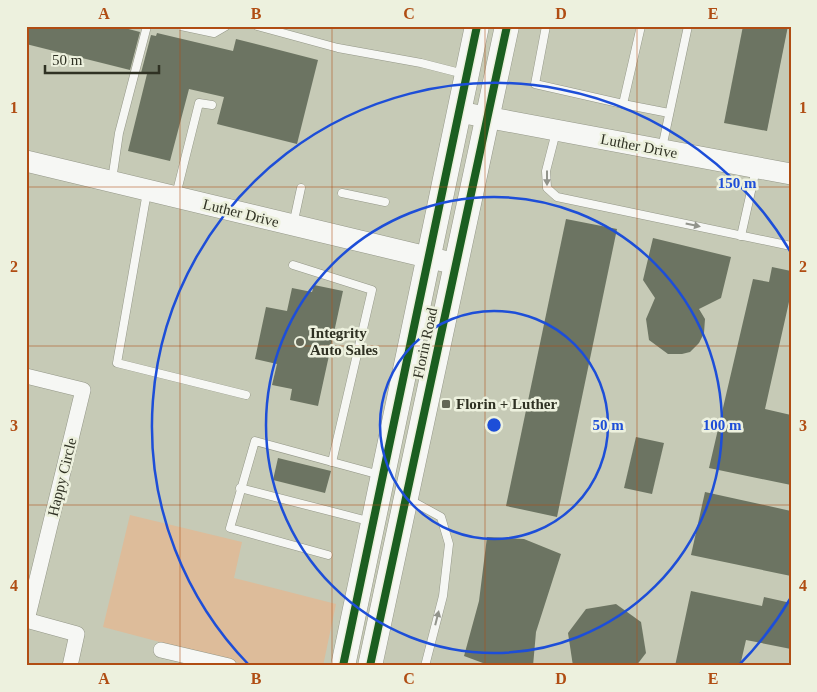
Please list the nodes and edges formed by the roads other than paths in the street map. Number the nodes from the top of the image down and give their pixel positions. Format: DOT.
graph roads {
  1 [pos="147,26"];
  2 [pos="181,26"];
  3 [pos="226,26"];
  4 [pos="257,26"];
  5 [pos="477,26"];
  6 [pos="507,26"];
  7 [pos="546,26"];
  8 [pos="641,26"];
  9 [pos="688,26"];
  10 [pos="467,75"];
  11 [pos="623,104"];
  12 [pos="212,105"];
  13 [pos="459,112"];
  14 [pos="670,113"];
  15 [pos="488,116"];
  16 [pos="556,130"];
  17 [pos="662,150"];
  18 [pos="26,161"];
  19 [pos="756,168"];
  20 [pos="791,174"];
  21 [pos="111,182"];
  22 [pos="301,188"];
  23 [pos="147,190"];
  24 [pos="342,193"];
  25 [pos="176,197"];
  26 [pos="385,202"];
  27 [pos="292,226"];
  28 [pos="741,236"];
  29 [pos="791,246"];
  30 [pos="428,258"];
  31 [pos="456,264"];
  32 [pos="293,265"];
  33 [pos="26,376"];
  34 [pos="246,395"];
  35 [pos="332,462"];
  36 [pos="382,476"];
  37 [pos="240,488"];
  38 [pos="406,498"];
  39 [pos="372,523"];
  40 [pos="328,555"];
  41 [pos="26,620"];
  42 [pos="161,650"];
  43 [pos="70,666"];
  44 [pos="229,666"];
  45 [pos="343,666"];
  46 [pos="370,666"];
  47 [pos="425,666"];
  1 -- 21 [label="lane"];
  2 -- 3 [label="lane"];
  4 -- 10 [label="lane"];
  5 -- 10 [label="main road, Florin Road"];
  6 -- 15 [label="main road, Florin Road"];
  7 -- 11 [label="lane"];
  8 -- 11 [label="lane"];
  9 -- 14 [label="lane"];
  10 -- 13 [label="main road, Florin Road"];
  11 -- 14 [label="lane"];
  12 -- 25 [label="lane"];
  13 -- 15 [label="street, Luther Drive"];
  13 -- 30 [label="main road, Florin Road"];
  14 -- 17 [label="lane"];
  15 -- 16 [label="street, Luther Drive"];
  15 -- 31 [label="main road, Florin Road"];
  16 -- 17 [label="street, Luther Drive"];
  16 -- 28 [label="lane, one-way"];
  17 -- 19 [label="street, Luther Drive"];
  18 -- 21 [label="street, Luther Drive"];
  19 -- 20 [label="street, Luther Drive"];
  19 -- 28 [label="lane"];
  21 -- 23 [label="street, Luther Drive"];
  22 -- 27 [label="lane"];
  23 -- 25 [label="street, Luther Drive"];
  23 -- 34 [label="lane"];
  24 -- 26 [label="lane"];
  25 -- 27 [label="street, Luther Drive"];
  27 -- 30 [label="street, Luther Drive"];
  28 -- 29 [label="lane"];
  30 -- 31 [label="street, Luther Drive"];
  30 -- 36 [label="main road, Florin Road"];
  31 -- 38 [label="main road, Florin Road"];
  32 -- 35 [label="lane"];
  33 -- 41 [label="street, Happy Circle"];
  35 -- 36 [label="lane"];
  35 -- 37 [label="lane"];
  36 -- 39 [label="main road, Florin Road"];
  37 -- 39 [label="lane"];
  37 -- 40 [label="lane"];
  38 -- 46 [label="main road, Florin Road"];
  47 -- 38 [label="lane, one-way"];
  39 -- 45 [label="main road, Florin Road"];
  41 -- 43 [label="street"];
  42 -- 44 [label="street"];
}
